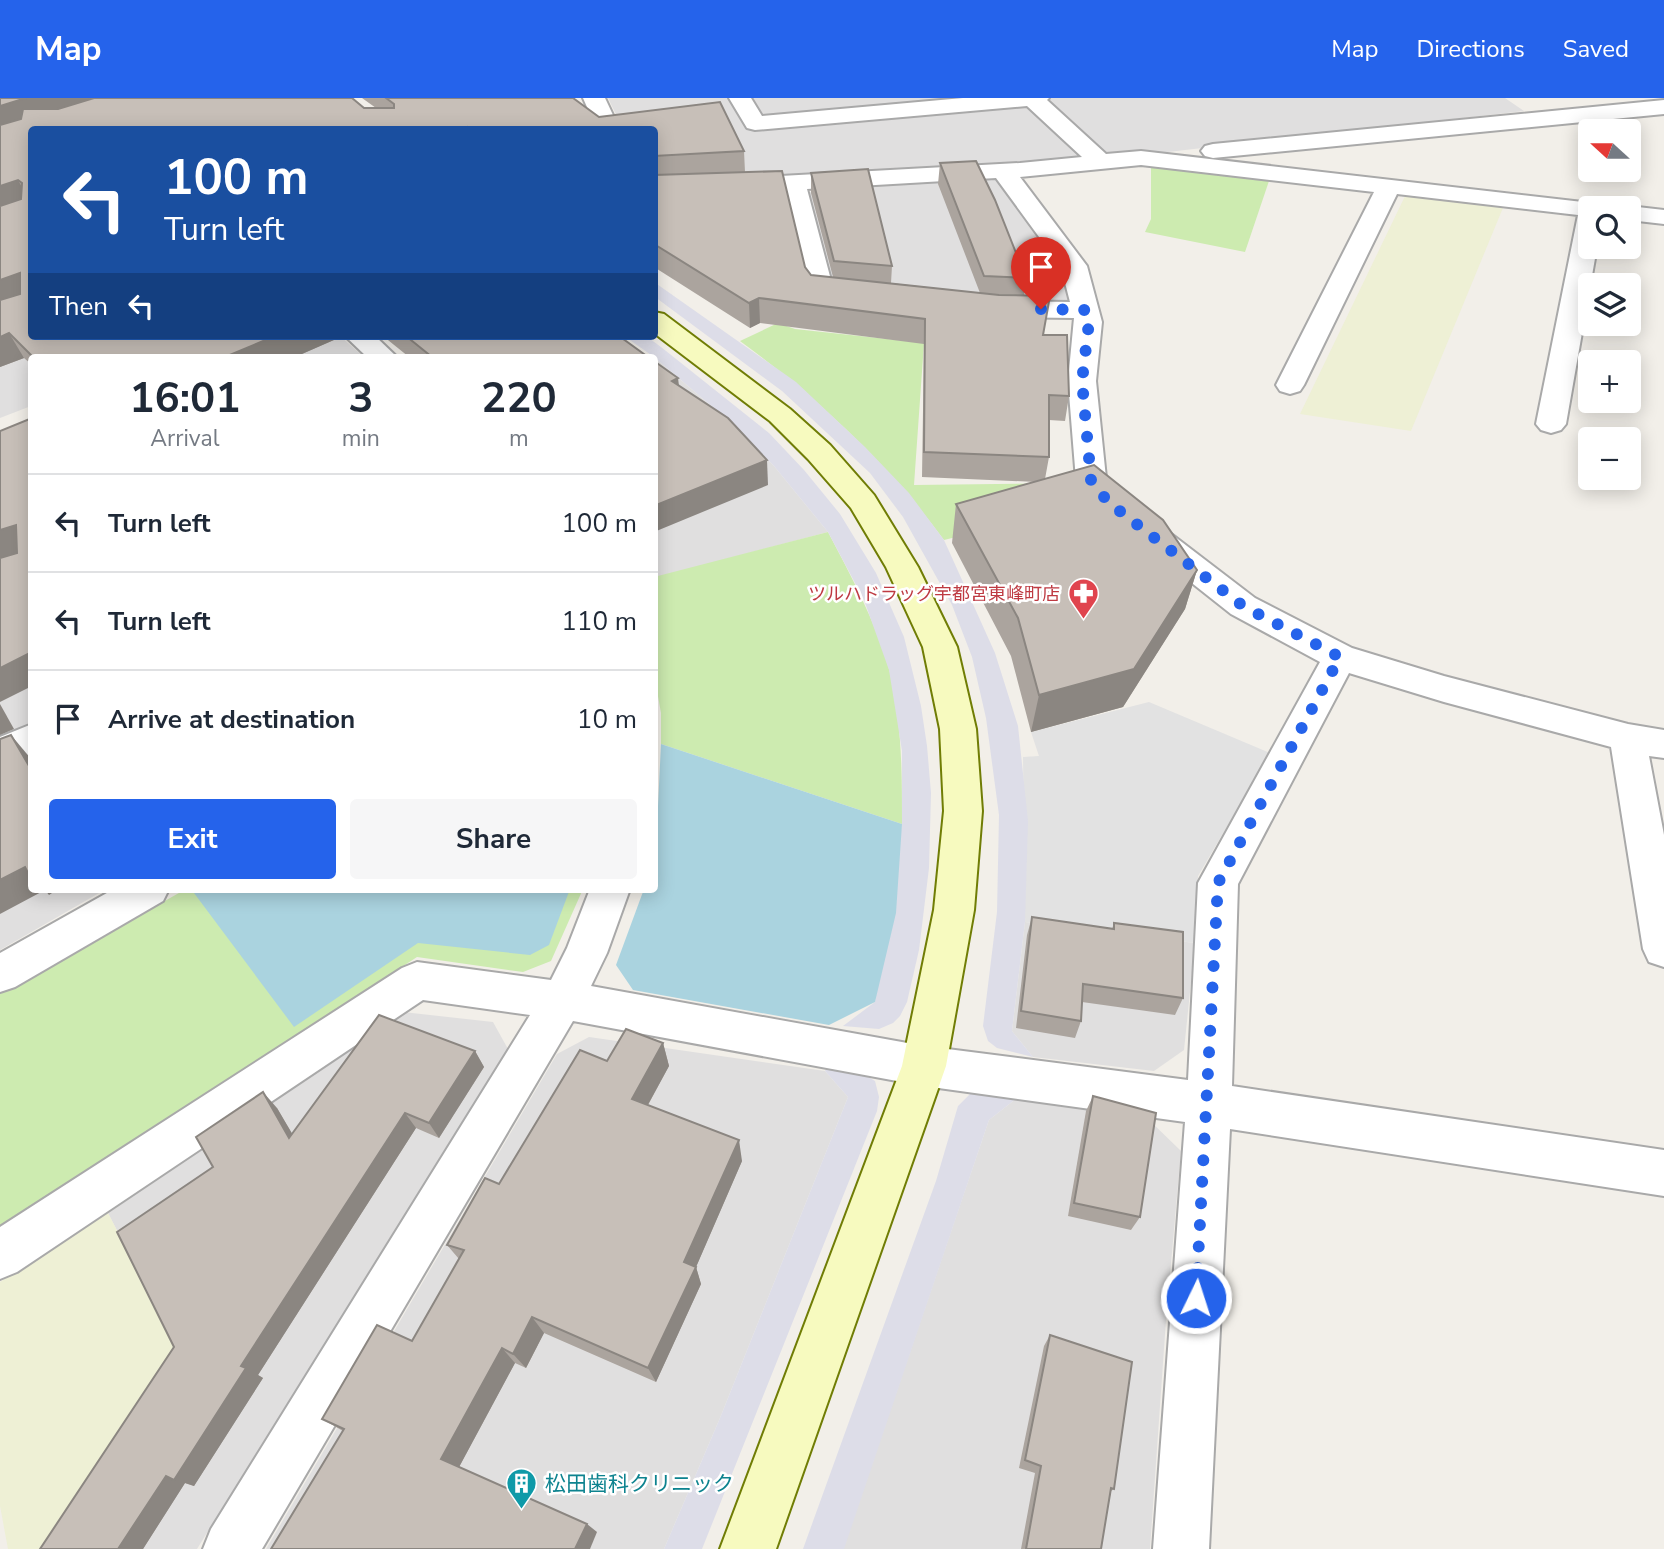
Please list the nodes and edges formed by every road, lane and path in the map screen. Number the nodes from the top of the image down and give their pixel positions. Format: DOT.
graph roads {
  1 [pos="594,98"];
  2 [pos="740,98"];
  3 [pos="1038,98"];
  4 [pos="1510,98"];
  5 [pos="1033,99"];
  6 [pos="866,106"];
  7 [pos="1664,107"];
  8 [pos="1539,120"];
  9 [pos="607,126"];
  10 [pos="1151,160"];
  11 [pos="1101,162"];
  12 [pos="1003,171"];
  13 [pos="794,184"];
  14 [pos="1389,186"];
  15 [pos="658,190"];
  16 [pos="1578,208"];
  17 [pos="1641,214"];
  18 [pos="1664,217"];
  19 [pos="1582,259"];
  20 [pos="888,298"];
  21 [pos="969,306"];
  22 [pos="1086,310"];
  23 [pos="658,323"];
  24 [pos="364,340"];
  25 [pos="380,354"];
  26 [pos="1290,385"];
  27 [pos="1551,424"];
  28 [pos="1340,657"];
  29 [pos="28,740"];
  30 [pos="1646,741"];
  31 [pos="0,754"];
  32 [pos="142,893"];
  33 [pos="608,893"];
  34 [pos="1664,949"];
  35 [pos="0,974"];
  36 [pos="562,1000"];
  37 [pos="924,1066"];
  38 [pos="1209,1104"];
  39 [pos="1664,1173"];
  40 [pos="0,1255"];
  41 [pos="231,1549"];
  42 [pos="748,1549"];
  43 [pos="1181,1549"];
  1 -- 9 [label="street"];
  2 -- 6 [label="street"];
  3 -- 5 [label="street"];
  4 -- 8 [label="street"];
  5 -- 6 [label="street"];
  5 -- 11 [label="street"];
  7 -- 8 [label="street"];
  8 -- 10 [label="street"];
  10 -- 11 [label="street"];
  10 -- 14 [label="street"];
  11 -- 12 [label="street"];
  12 -- 13 [label="street"];
  12 -- 22 [label="street"];
  13 -- 15 [label="street"];
  13 -- 20 [label="street"];
  14 -- 16 [label="street"];
  14 -- 26 [label="street"];
  17 -- 18 [label="street"];
  19 -- 27 [label="street"];
  21 -- 22 [label="street"];
  22 -- 28 [label="street"];
  23 -- 37 [label="street"];
  24 -- 25 [label="street"];
  28 -- 30 [label="street"];
  28 -- 38 [label="street"];
  29 -- 31 [label="street"];
  30 -- 34 [label="street"];
  32 -- 35 [label="street"];
  33 -- 36 [label="street"];
  36 -- 37 [label="street"];
  36 -- 40 [label="street"];
  36 -- 41 [label="street"];
  37 -- 38 [label="street"];
  37 -- 42 [label="street"];
  38 -- 39 [label="street"];
  38 -- 43 [label="street"];
}
